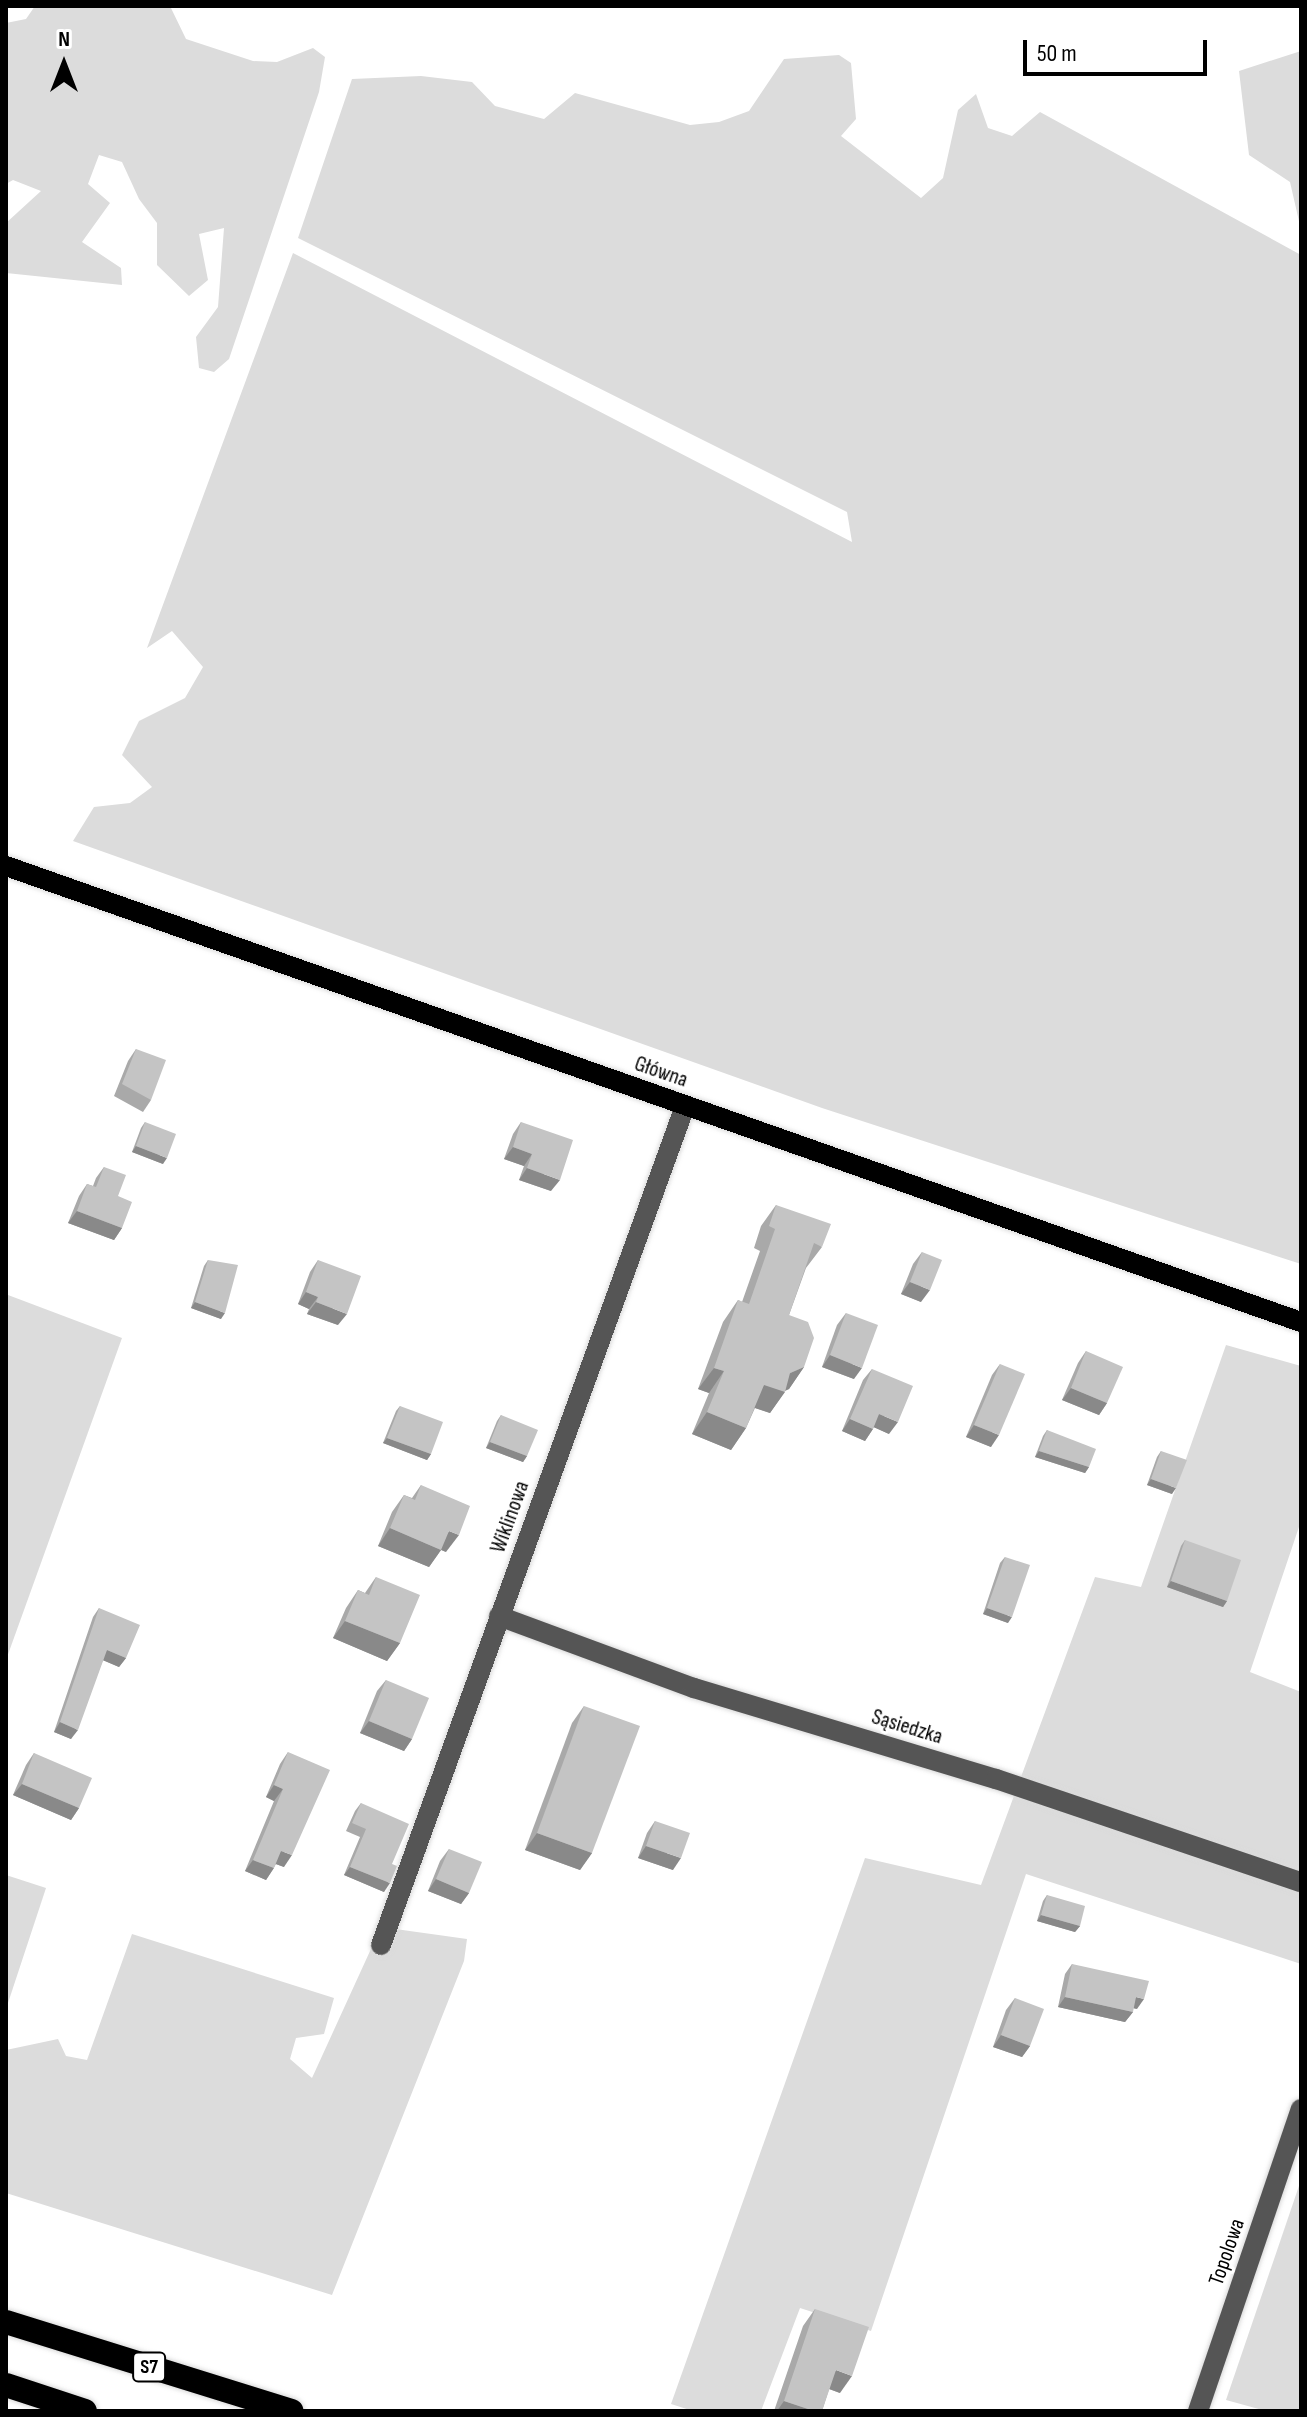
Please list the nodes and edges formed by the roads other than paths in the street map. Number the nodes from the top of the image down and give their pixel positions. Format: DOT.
graph roads {
  1 [pos="6,866"];
  2 [pos="685,1106"];
  3 [pos="1301,1322"];
  4 [pos="499,1616"];
  5 [pos="1301,1882"];
  6 [pos="381,1945"];
  7 [pos="1301,2109"];
  8 [pos="6,2322"];
  9 [pos="6,2385"];
  10 [pos="85,2411"];
  11 [pos="291,2411"];
  12 [pos="1198,2411"];
  1 -- 2 [label="main road, Główna"];
  2 -- 3 [label="main road, Główna"];
  2 -- 4 [label="street, Wiklinowa"];
  4 -- 5 [label="street, Sąsiedzka"];
  4 -- 6 [label="street, Wiklinowa"];
  7 -- 12 [label="street, Topolowa"];
  8 -- 11 [label="highway, S7"];
  9 -- 10 [label="highway"];
}
